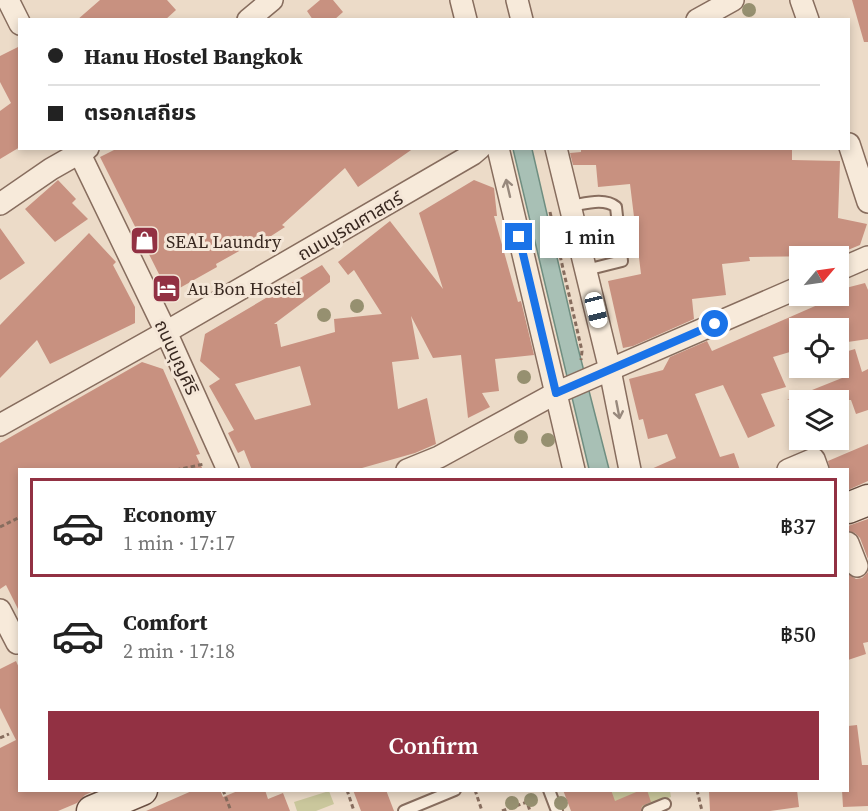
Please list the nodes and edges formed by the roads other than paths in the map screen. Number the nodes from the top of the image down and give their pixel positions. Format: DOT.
graph roads {
  1 [pos="8,0"];
  2 [pos="272,0"];
  3 [pos="461,0"];
  4 [pos="518,0"];
  5 [pos="733,0"];
  6 [pos="801,0"];
  7 [pos="250,18"];
  8 [pos="466,18"];
  9 [pos="522,18"];
  10 [pos="701,18"];
  11 [pos="807,18"];
  12 [pos="18,20"];
  13 [pos="850,147"];
  14 [pos="82,150"];
  15 [pos="477,150"];
  16 [pos="499,150"];
  17 [pos="556,150"];
  18 [pos="868,202"];
  19 [pos="0,204"];
  20 [pos="570,206"];
  21 [pos="868,257"];
  22 [pos="849,265"];
  23 [pos="586,270"];
  24 [pos="789,292"];
  25 [pos="166,332"];
  26 [pos="610,370"];
  27 [pos="561,391"];
  28 [pos="0,425"];
  29 [pos="225,465"];
  30 [pos="412,468"];
  31 [pos="574,468"];
  32 [pos="630,468"];
  33 [pos="793,468"];
  34 [pos="817,468"];
  35 [pos="868,500"];
  36 [pos="849,508"];
  37 [pos="849,546"];
  38 [pos="857,566"];
  39 [pos="0,610"];
  40 [pos="12,646"];
  41 [pos="450,792"];
  42 [pos="550,792"];
  43 [pos="136,799"];
  44 [pos="665,804"];
  45 [pos="92,811"];
  46 [pos="404,811"];
  47 [pos="557,811"];
  48 [pos="648,811"];
  1 -- 12 [label="street"];
  2 -- 7 [label="street"];
  3 -- 8 [label="street"];
  4 -- 9 [label="street"];
  5 -- 10 [label="street"];
  6 -- 11 [label="street"];
  13 -- 18 [label="street"];
  14 -- 19 [label="street"];
  14 -- 25 [label="street, ถนนบุญศิริ"];
  15 -- 25 [label="street, ถนนบูรณศาสตร์"];
  27 -- 16 [label="street, one-way"];
  17 -- 20 [label="street"];
  20 -- 23 [label="street"];
  20 -- 23 [label="lane"];
  21 -- 22 [label="street"];
  23 -- 26 [label="street"];
  24 -- 26 [label="street"];
  25 -- 28 [label="street, ถนนบูรณศาสตร์"];
  25 -- 29 [label="street, ถนนบุญศิริ"];
  26 -- 27 [label="street"];
  26 -- 32 [label="street, one-way"];
  27 -- 30 [label="street"];
  27 -- 31 [label="street"];
  33 -- 34 [label="street"];
  35 -- 36 [label="street"];
  37 -- 38 [label="street"];
  39 -- 40 [label="street"];
  41 -- 46 [label="lane"];
  42 -- 47 [label="lane"];
  43 -- 45 [label="street"];
  44 -- 48 [label="lane"];
}
